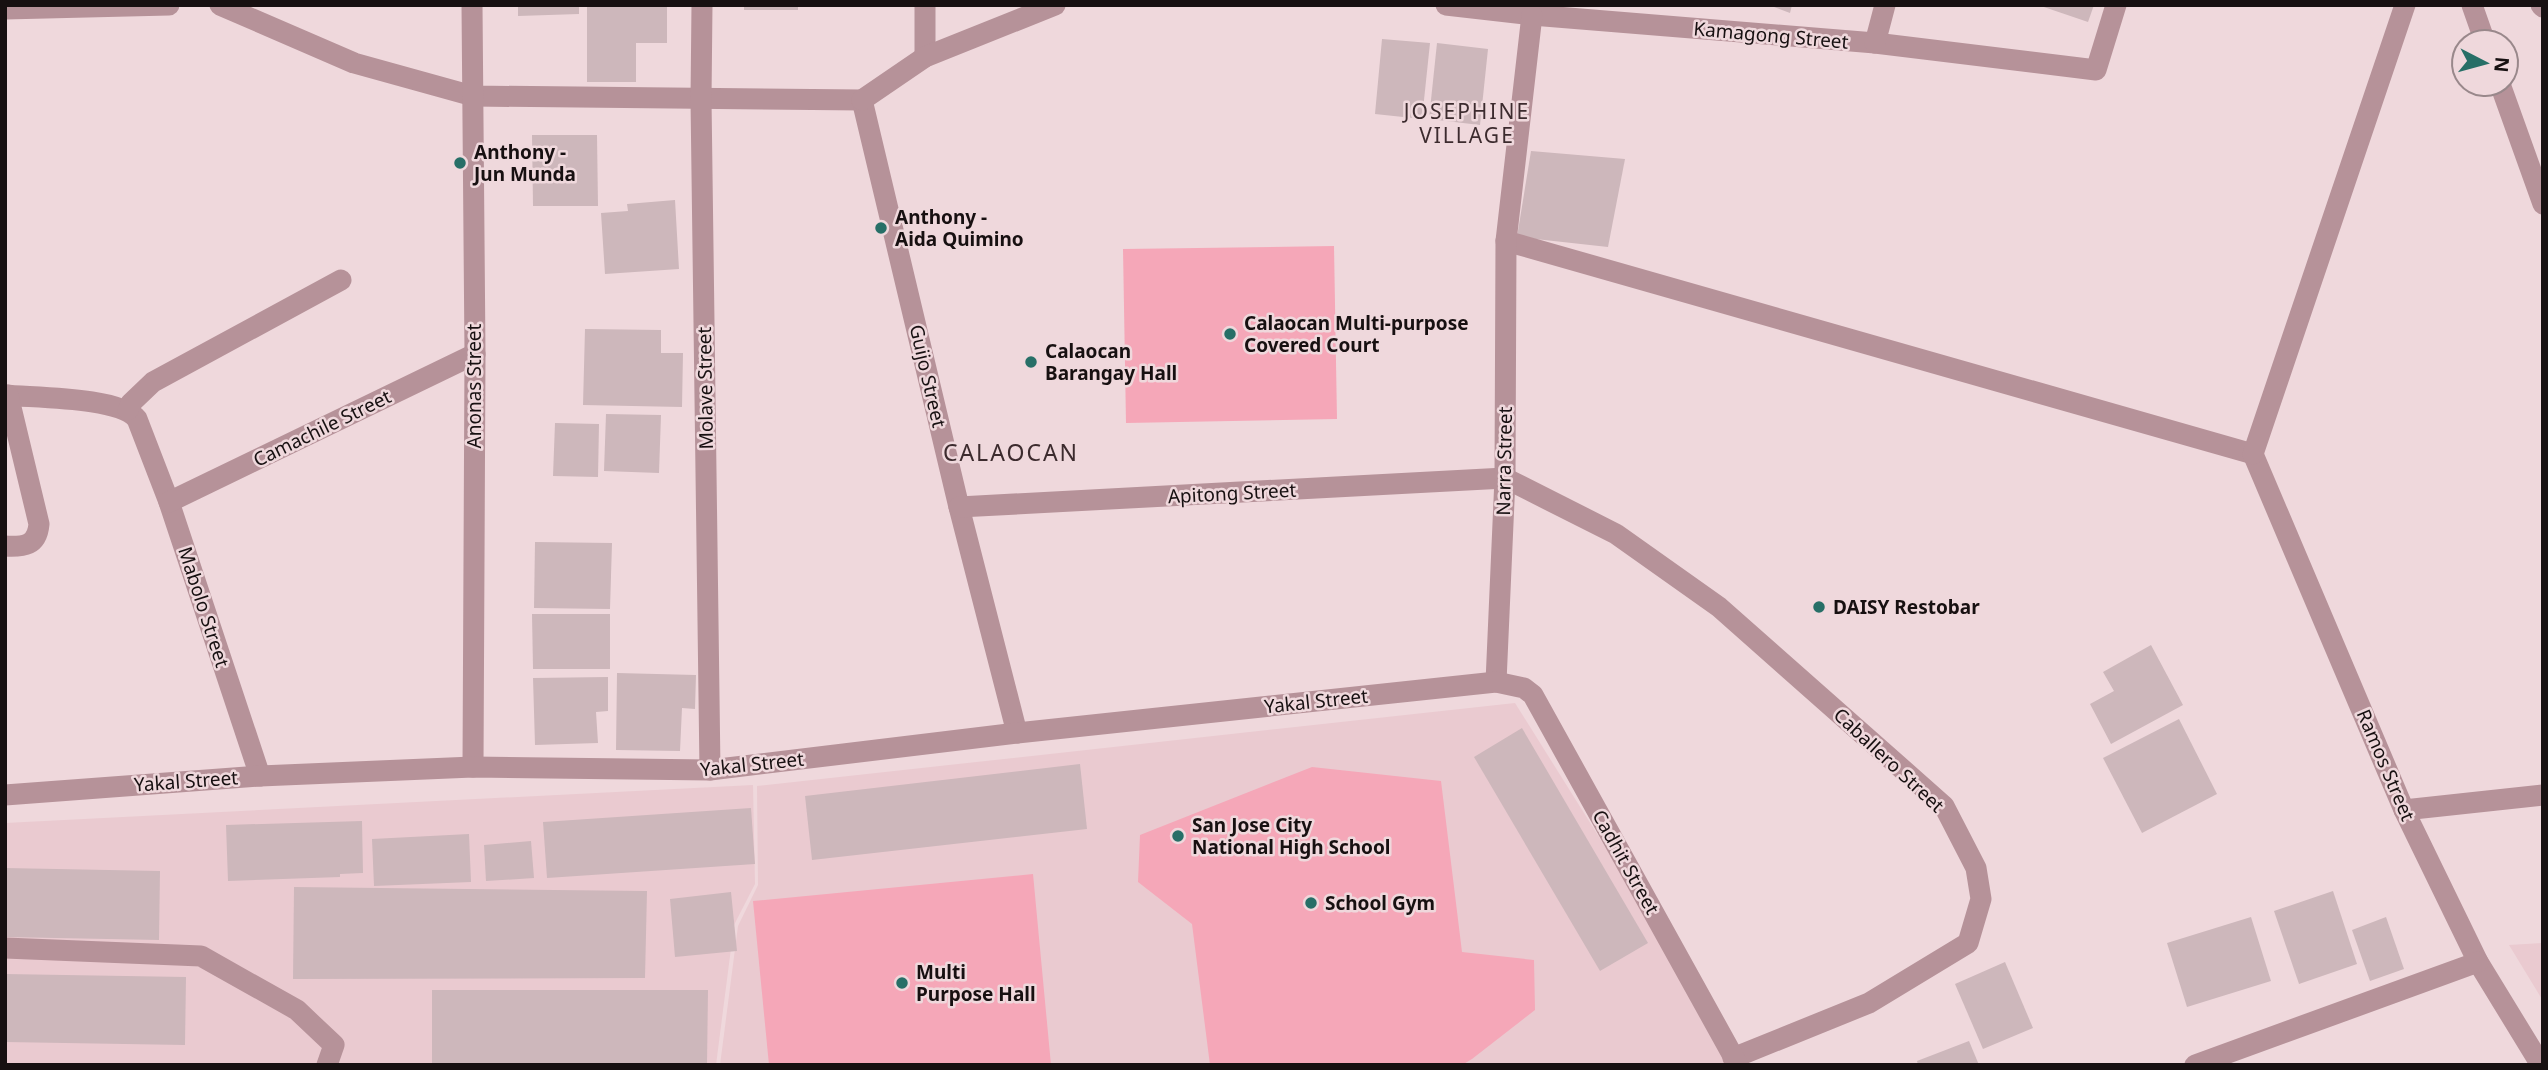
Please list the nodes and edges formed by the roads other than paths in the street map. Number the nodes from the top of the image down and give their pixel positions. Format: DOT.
graph roads {
  1 [pos="169,5"];
  2 [pos="220,5"];
  3 [pos="472,5"];
  4 [pos="702,5"];
  5 [pos="925,5"];
  6 [pos="1055,5"];
  7 [pos="1446,5"];
  8 [pos="1885,5"];
  9 [pos="2116,5"];
  10 [pos="2405,5"];
  11 [pos="2472,5"];
  12 [pos="5,9"];
  13 [pos="1532,15"];
  14 [pos="1651,15"];
  15 [pos="2480,28"];
  16 [pos="1875,43"];
  17 [pos="925,57"];
  18 [pos="473,96"];
  19 [pos="2505,98"];
  20 [pos="701,99"];
  21 [pos="862,100"];
  22 [pos="2543,204"];
  23 [pos="1506,241"];
  24 [pos="341,280"];
  25 [pos="475,354"];
  26 [pos="7,395"];
  27 [pos="128,410"];
  28 [pos="2253,454"];
  29 [pos="1505,478"];
  30 [pos="169,502"];
  31 [pos="959,507"];
  32 [pos="5,546"];
  33 [pos="1496,682"];
  34 [pos="1017,733"];
  35 [pos="473,767"];
  36 [pos="709,770"];
  37 [pos="260,776"];
  38 [pos="5,794"];
  39 [pos="2543,795"];
  40 [pos="2404,810"];
  41 [pos="5,948"];
  42 [pos="2478,962"];
  43 [pos="1735,1062"];
  44 [pos="327,1065"];
  45 [pos="2195,1065"];
  46 [pos="2542,1065"];
  1 -- 12 [label="street"];
  2 -- 18 [label="street"];
  3 -- 18 [label="street, Anonas Street"];
  4 -- 20 [label="street, Molave Street"];
  5 -- 17 [label="street"];
  6 -- 17 [label="street"];
  7 -- 13 [label="street, Kamagong Street"];
  8 -- 16 [label="street"];
  9 -- 16 [label="street, Kamagong Street"];
  10 -- 28 [label="street"];
  11 -- 15 [label="street"];
  13 -- 14 [label="street, Kamagong Street"];
  13 -- 23 [label="street, Narra Street"];
  14 -- 16 [label="street, Kamagong Street"];
  17 -- 21 [label="street"];
  18 -- 20 [label="street"];
  18 -- 25 [label="street, Anonas Street"];
  19 -- 22 [label="street"];
  20 -- 21 [label="street"];
  20 -- 36 [label="street, Molave Street"];
  21 -- 31 [label="street, Guijo Street"];
  23 -- 28 [label="street"];
  23 -- 29 [label="street, Narra Street"];
  24 -- 27 [label="street"];
  25 -- 30 [label="street, Camachile Street"];
  25 -- 35 [label="street, Anonas Street"];
  26 -- 27 [label="street"];
  26 -- 32 [label="street"];
  27 -- 30 [label="street, Mabolo Street"];
  28 -- 40 [label="street, Ramos Street"];
  29 -- 31 [label="street, Apitong Street"];
  29 -- 33 [label="street, Narra Street"];
  29 -- 43 [label="street, Caballero Street"];
  30 -- 37 [label="street, Mabolo Street"];
  31 -- 34 [label="street, Guijo Street"];
  33 -- 34 [label="street, Yakal Street"];
  33 -- 43 [label="street, Cadhit Street"];
  34 -- 36 [label="street, Yakal Street"];
  35 -- 36 [label="street, Yakal Street"];
  35 -- 37 [label="street, Yakal Street"];
  37 -- 38 [label="street, Yakal Street"];
  39 -- 40 [label="street"];
  40 -- 42 [label="street, Ramos Street"];
  41 -- 44 [label="street"];
  42 -- 45 [label="street"];
  42 -- 46 [label="street, Ramos Street"];
}
